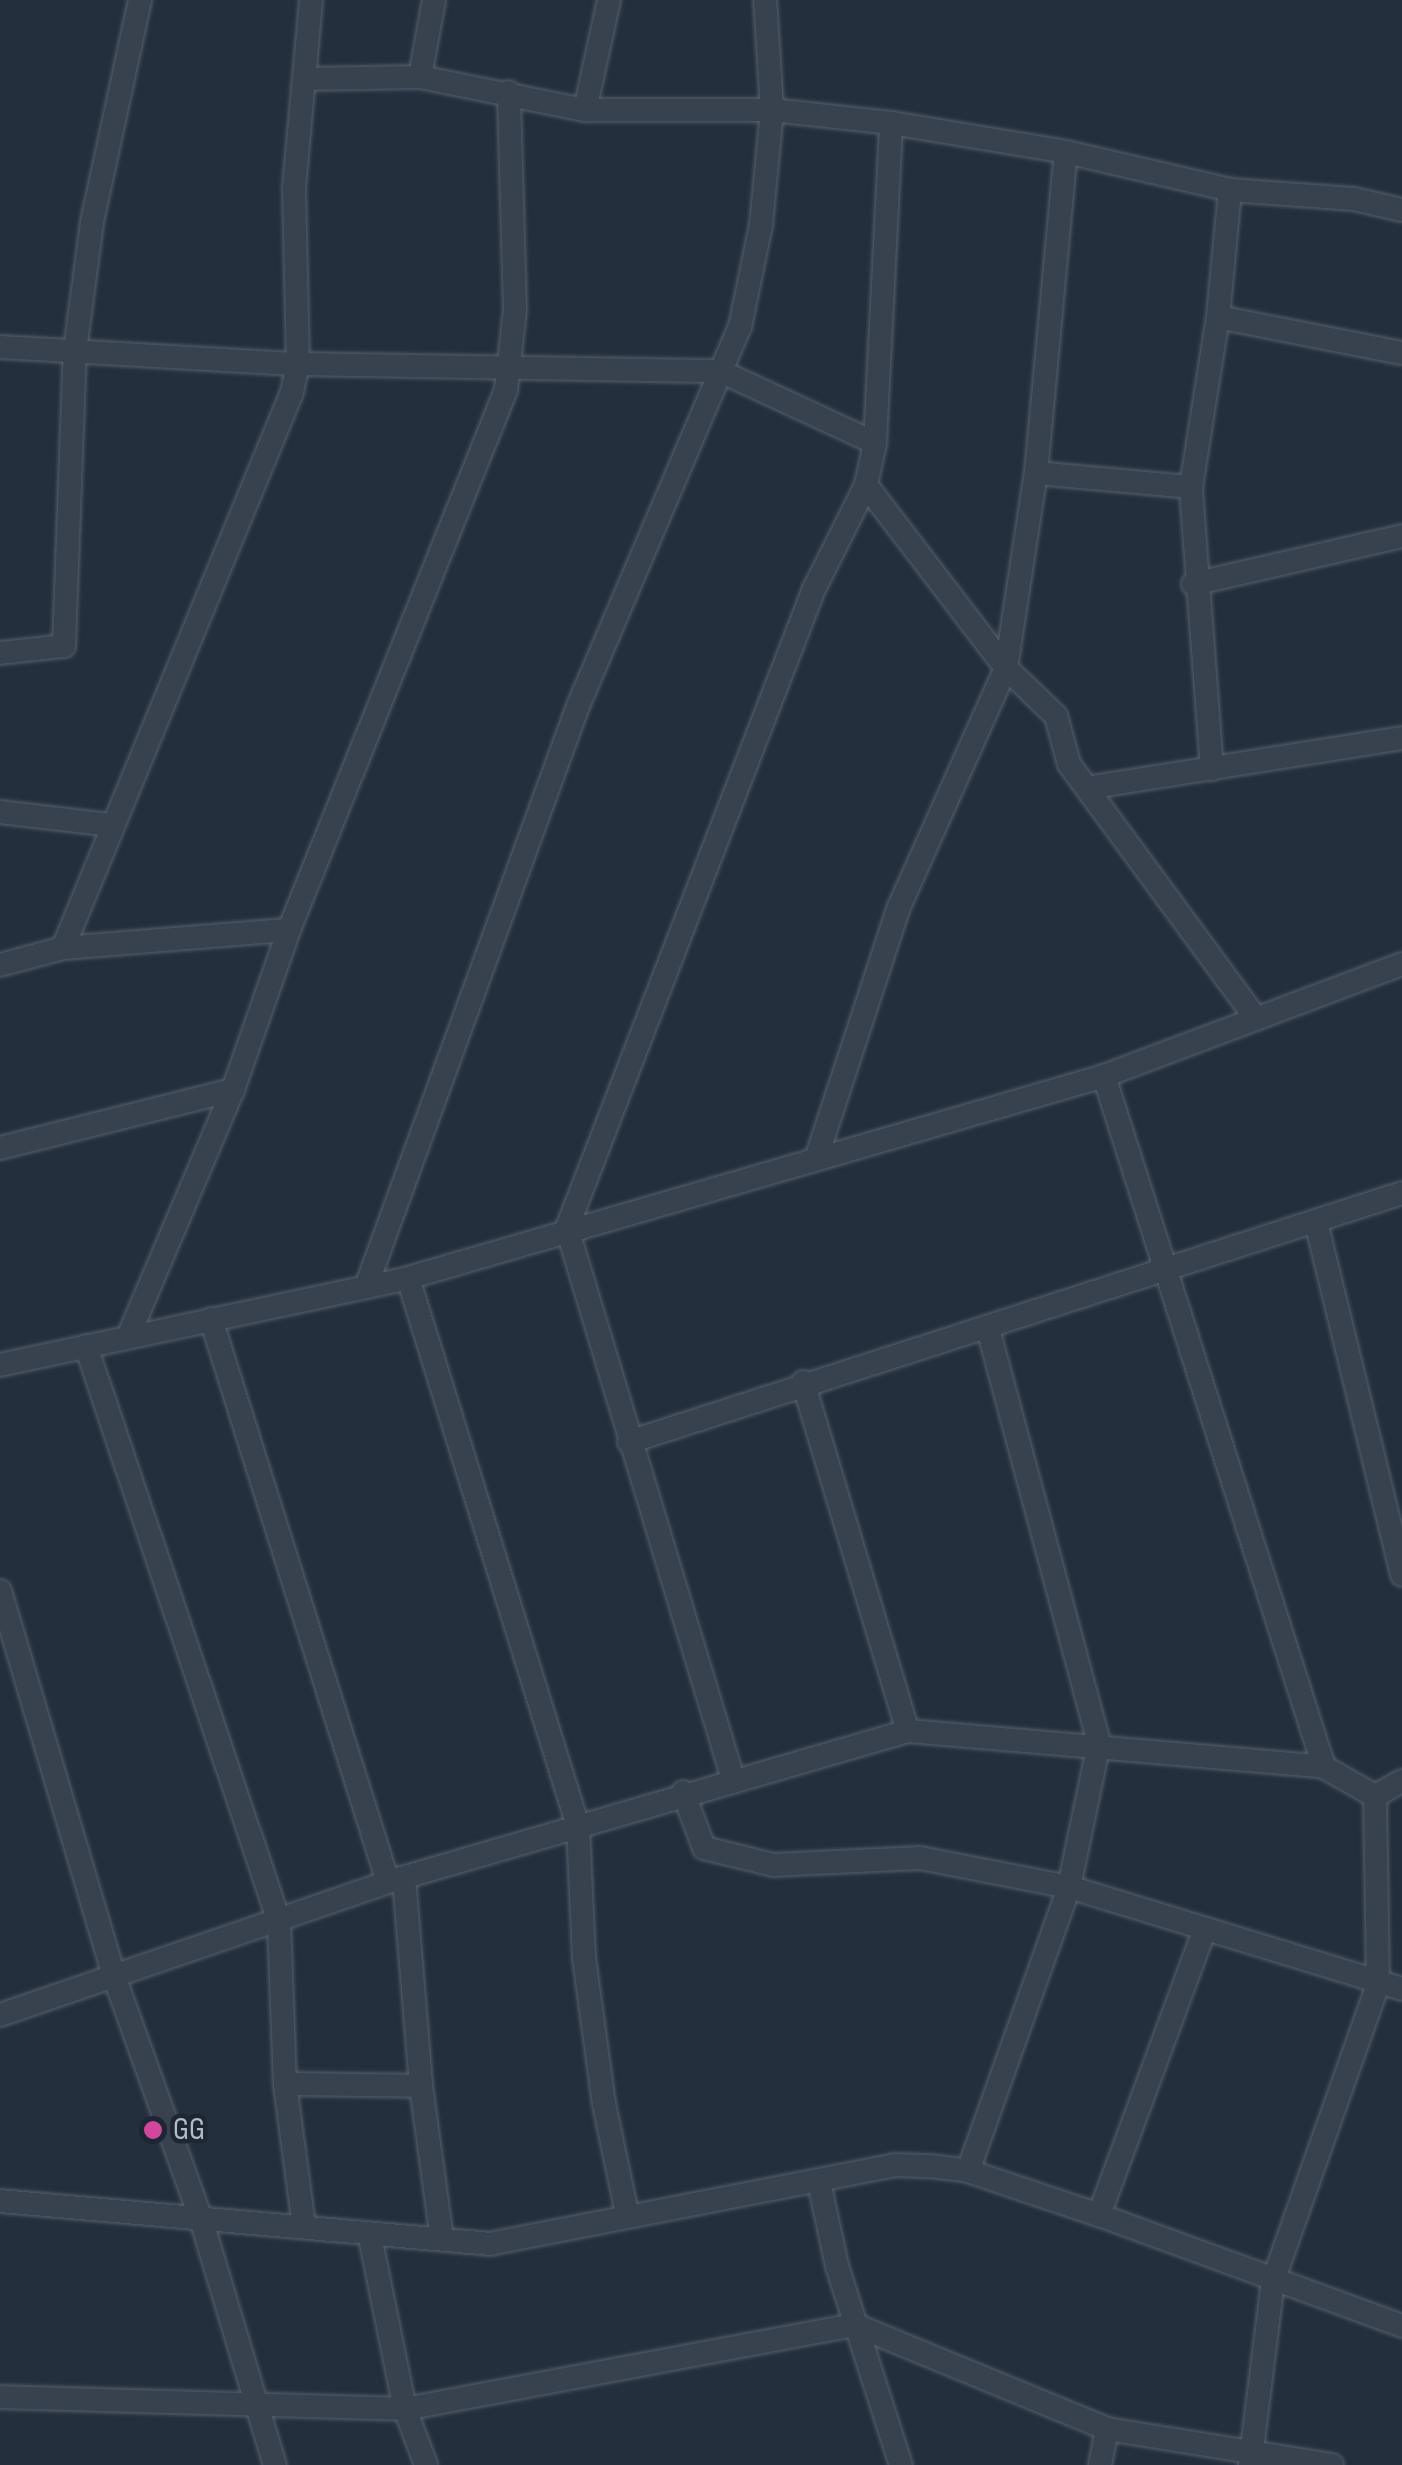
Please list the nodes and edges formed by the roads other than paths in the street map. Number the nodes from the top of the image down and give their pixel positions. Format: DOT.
graph roads {
  1 [pos="140,0"];
  2 [pos="311,0"];
  3 [pos="434,0"];
  4 [pos="608,0"];
  5 [pos="766,0"];
  6 [pos="420,77"];
  7 [pos="305,79"];
  8 [pos="509,92"];
  9 [pos="584,110"];
  10 [pos="772,110"];
  11 [pos="891,124"];
  12 [pos="1066,152"];
  13 [pos="1230,190"];
  14 [pos="1402,210"];
  15 [pos="1218,317"];
  16 [pos="0,347"];
  17 [pos="75,350"];
  18 [pos="1402,352"];
  19 [pos="298,364"];
  20 [pos="512,368"];
  21 [pos="720,371"];
  22 [pos="875,444"];
  23 [pos="1036,474"];
  24 [pos="866,484"];
  25 [pos="1191,487"];
  26 [pos="1402,536"];
  27 [pos="1193,584"];
  28 [pos="0,653"];
  29 [pos="1006,668"];
  30 [pos="1402,738"];
  31 [pos="1212,769"];
  32 [pos="1087,788"];
  33 [pos="0,812"];
  34 [pos="111,825"];
  35 [pos="289,930"];
  36 [pos="63,948"];
  37 [pos="1402,964"];
  38 [pos="0,965"];
  39 [pos="1256,1018"];
  40 [pos="1104,1076"];
  41 [pos="232,1090"];
  42 [pos="0,1148"];
  43 [pos="816,1159"];
  44 [pos="1402,1194"];
  45 [pos="1317,1226"];
  46 [pos="567,1228"];
  47 [pos="1167,1268"];
  48 [pos="408,1278"];
  49 [pos="366,1288"];
  50 [pos="211,1319"];
  51 [pos="988,1328"];
  52 [pos="128,1337"];
  53 [pos="86,1346"];
  54 [pos="0,1365"];
  55 [pos="803,1382"];
  56 [pos="629,1442"];
  57 [pos="1402,1575"];
  58 [pos="0,1590"];
  59 [pos="908,1732"];
  60 [pos="1099,1743"];
  61 [pos="1324,1766"];
  62 [pos="733,1779"];
  63 [pos="1402,1781"];
  64 [pos="683,1792"];
  65 [pos="1375,1796"];
  66 [pos="578,1826"];
  67 [pos="396,1880"];
  68 [pos="1069,1886"];
  69 [pos="279,1921"];
  70 [pos="1205,1929"];
  71 [pos="114,1976"];
  72 [pos="1378,1985"];
  73 [pos="1402,1989"];
  74 [pos="0,2015"];
  75 [pos="285,2084"];
  76 [pos="420,2086"];
  77 [pos="968,2171"];
  78 [pos="820,2182"];
  79 [pos="0,2201"];
  80 [pos="627,2214"];
  81 [pos="1099,2216"];
  82 [pos="201,2220"];
  83 [pos="304,2226"];
  84 [pos="370,2237"];
  85 [pos="442,2239"];
  86 [pos="1273,2282"];
  87 [pos="855,2325"];
  88 [pos="1402,2326"];
  89 [pos="0,2397"];
  90 [pos="258,2409"];
  91 [pos="406,2409"];
  92 [pos="1107,2429"];
  93 [pos="1251,2459"];
  94 [pos="274,2465"];
  95 [pos="426,2465"];
  96 [pos="901,2465"];
  97 [pos="1100,2465"];
  98 [pos="1332,2465"];
  1 -- 17 [label="street"];
  2 -- 7 [label="street"];
  3 -- 6 [label="street"];
  4 -- 9 [label="street"];
  5 -- 10 [label="street"];
  6 -- 7 [label="street"];
  6 -- 8 [label="street"];
  7 -- 19 [label="street"];
  8 -- 9 [label="street"];
  8 -- 20 [label="street"];
  9 -- 10 [label="street"];
  10 -- 11 [label="street"];
  10 -- 21 [label="street"];
  11 -- 12 [label="street"];
  11 -- 22 [label="street"];
  12 -- 13 [label="street"];
  12 -- 23 [label="street"];
  13 -- 14 [label="street"];
  13 -- 15 [label="street"];
  15 -- 18 [label="street"];
  15 -- 25 [label="street"];
  16 -- 17 [label="street"];
  17 -- 19 [label="street"];
  17 -- 28 [label="street"];
  19 -- 20 [label="street"];
  19 -- 34 [label="street"];
  20 -- 21 [label="street"];
  20 -- 35 [label="street"];
  21 -- 22 [label="street"];
  21 -- 49 [label="street"];
  22 -- 24 [label="street"];
  23 -- 25 [label="street"];
  23 -- 29 [label="street"];
  24 -- 29 [label="street"];
  24 -- 46 [label="street"];
  25 -- 27 [label="street"];
  26 -- 27 [label="street"];
  27 -- 31 [label="street"];
  29 -- 32 [label="street"];
  29 -- 43 [label="street"];
  30 -- 31 [label="street"];
  31 -- 32 [label="street"];
  32 -- 39 [label="street"];
  33 -- 34 [label="street"];
  34 -- 36 [label="street"];
  35 -- 36 [label="street"];
  35 -- 41 [label="street"];
  36 -- 38 [label="street"];
  37 -- 39 [label="street"];
  39 -- 40 [label="street"];
  40 -- 43 [label="street"];
  40 -- 47 [label="street"];
  41 -- 42 [label="street"];
  41 -- 52 [label="street"];
  43 -- 46 [label="street"];
  44 -- 45 [label="street"];
  45 -- 47 [label="street"];
  45 -- 57 [label="street"];
  46 -- 48 [label="street"];
  46 -- 56 [label="street"];
  47 -- 51 [label="street"];
  47 -- 61 [label="street"];
  48 -- 49 [label="street"];
  48 -- 66 [label="street"];
  49 -- 50 [label="street"];
  50 -- 52 [label="street"];
  50 -- 67 [label="street"];
  51 -- 55 [label="street"];
  51 -- 60 [label="street"];
  52 -- 53 [label="street"];
  53 -- 54 [label="street"];
  53 -- 69 [label="street"];
  55 -- 56 [label="street"];
  55 -- 59 [label="street"];
  56 -- 62 [label="street"];
  58 -- 71 [label="street"];
  59 -- 60 [label="street"];
  59 -- 62 [label="street"];
  60 -- 61 [label="street"];
  60 -- 68 [label="street"];
  61 -- 65 [label="street"];
  62 -- 64 [label="street"];
  63 -- 65 [label="street"];
  64 -- 66 [label="street"];
  64 -- 68 [label="street"];
  65 -- 72 [label="street"];
  66 -- 67 [label="street"];
  66 -- 80 [label="street"];
  67 -- 69 [label="street"];
  67 -- 76 [label="street"];
  68 -- 70 [label="street"];
  68 -- 77 [label="street"];
  69 -- 71 [label="street"];
  69 -- 75 [label="street"];
  70 -- 72 [label="street"];
  70 -- 81 [label="street"];
  71 -- 74 [label="street"];
  71 -- 82 [label="street"];
  72 -- 73 [label="street"];
  72 -- 86 [label="street"];
  75 -- 76 [label="street"];
  75 -- 83 [label="street"];
  76 -- 85 [label="street"];
  77 -- 78 [label="street"];
  77 -- 81 [label="street"];
  78 -- 80 [label="street"];
  78 -- 87 [label="street"];
  79 -- 82 [label="street"];
  80 -- 85 [label="street"];
  81 -- 86 [label="street"];
  82 -- 83 [label="street"];
  82 -- 90 [label="street"];
  83 -- 84 [label="street"];
  84 -- 85 [label="street"];
  84 -- 91 [label="street"];
  86 -- 88 [label="street"];
  86 -- 93 [label="street"];
  87 -- 91 [label="street"];
  87 -- 92 [label="street"];
  87 -- 96 [label="street"];
  89 -- 90 [label="street"];
  90 -- 91 [label="street"];
  90 -- 94 [label="street"];
  91 -- 95 [label="street"];
  92 -- 93 [label="street"];
  92 -- 97 [label="street"];
  93 -- 98 [label="street"];
}
